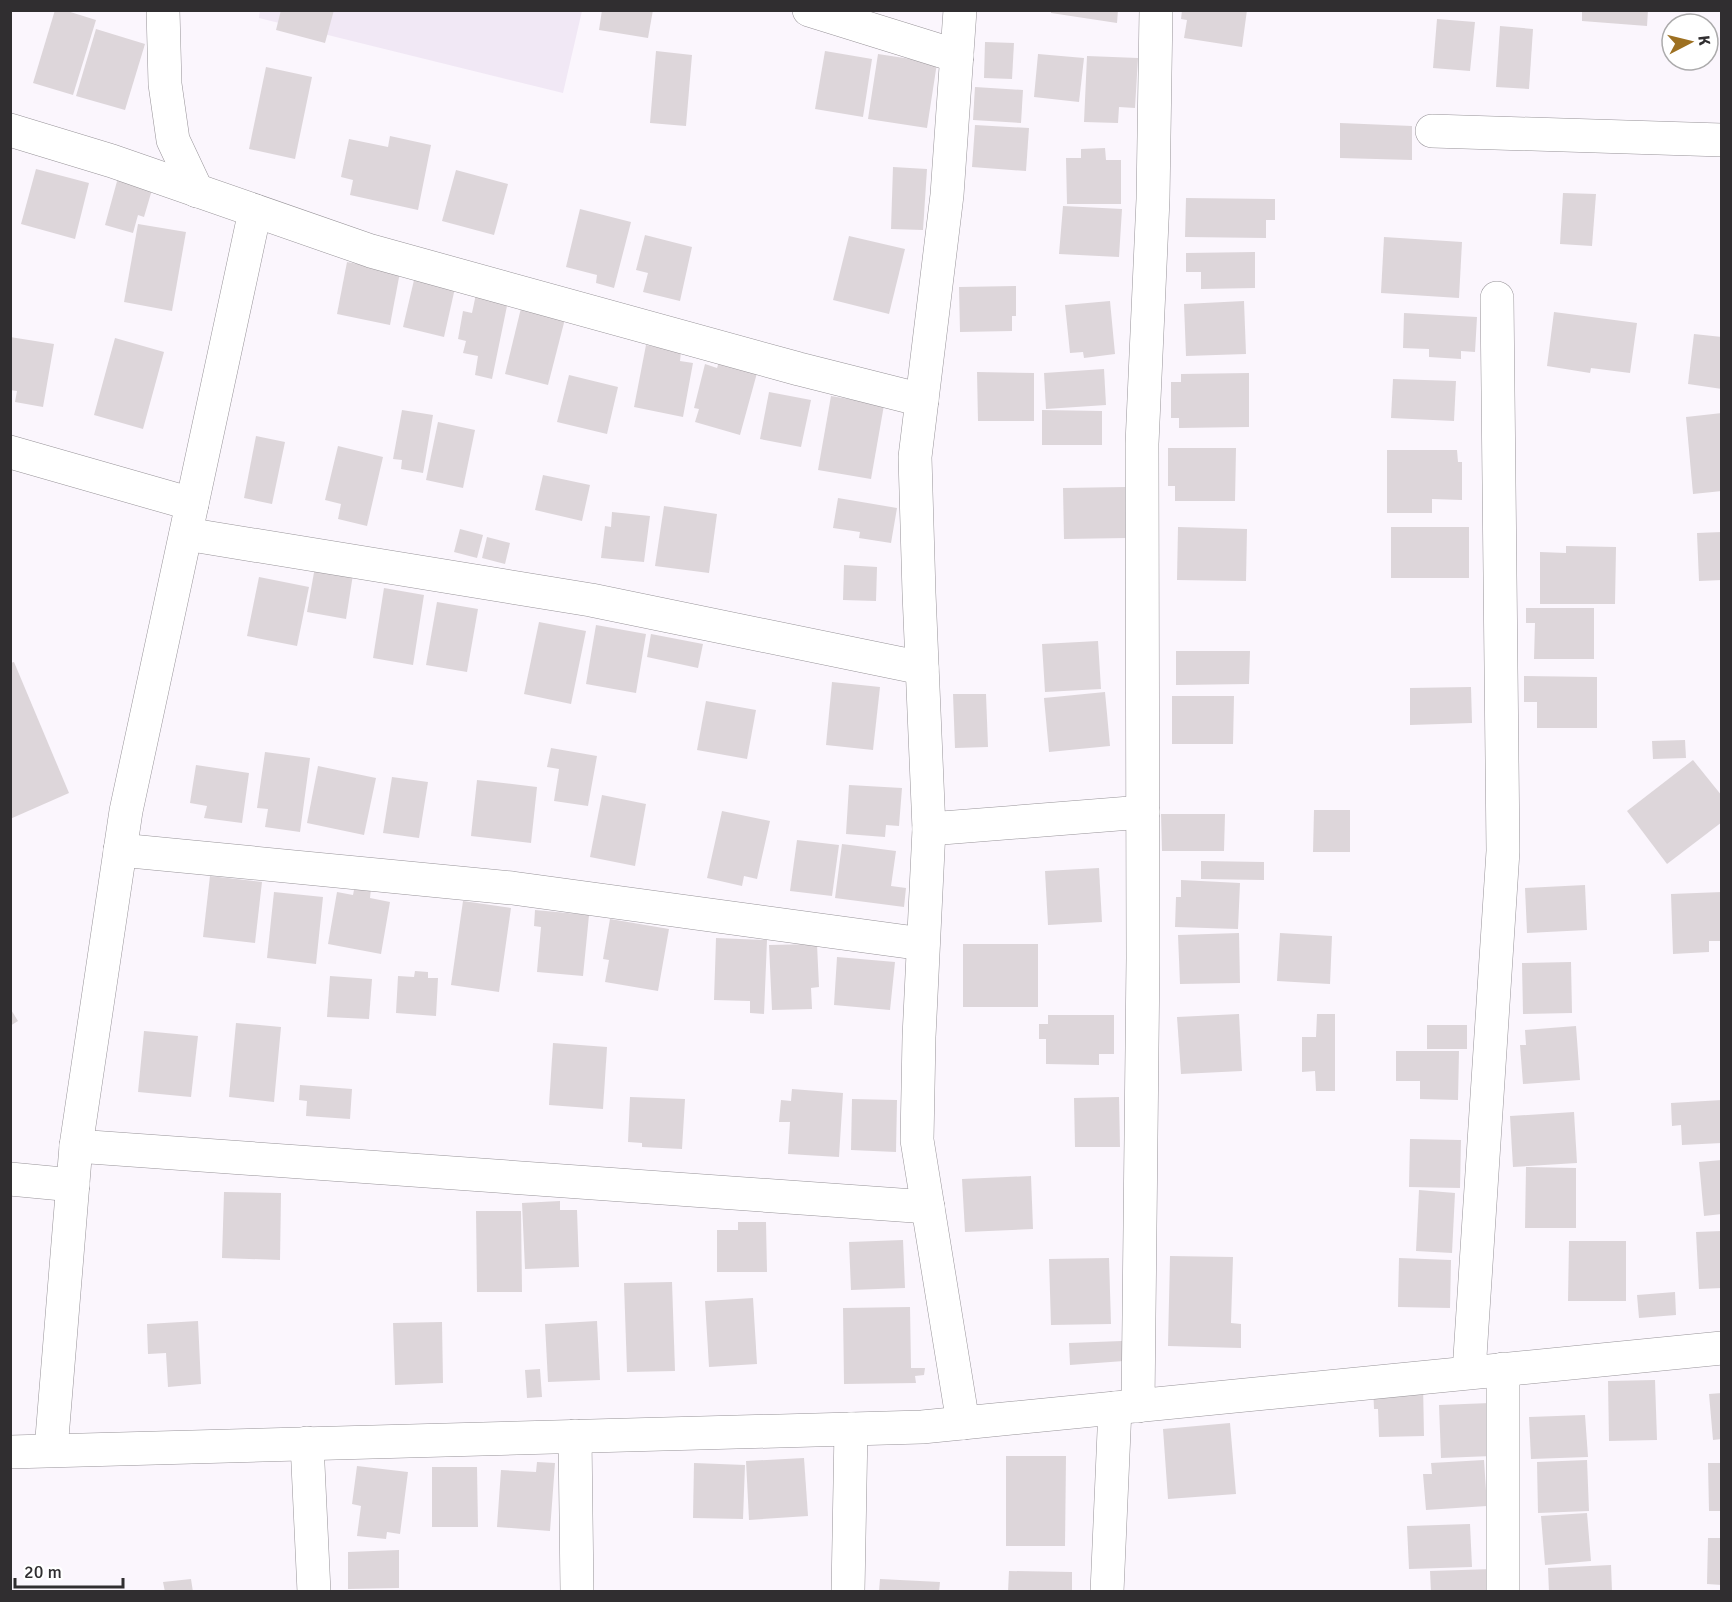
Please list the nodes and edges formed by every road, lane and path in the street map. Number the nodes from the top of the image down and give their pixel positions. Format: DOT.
graph roads {
  1 [pos="163,10"];
  2 [pos="809,10"];
  3 [pos="960,10"];
  4 [pos="1156,10"];
  5 [pos="957,56"];
  6 [pos="10,130"];
  7 [pos="1432,131"];
  8 [pos="1722,140"];
  9 [pos="197,191"];
  10 [pos="255,211"];
  11 [pos="1497,298"];
  12 [pos="922,400"];
  13 [pos="10,452"];
  14 [pos="189,519"];
  15 [pos="922,668"];
  16 [pos="1143,812"];
  17 [pos="929,829"];
  18 [pos="120,850"];
  19 [pos="923,944"];
  20 [pos="76,1146"];
  21 [pos="10,1179"];
  22 [pos="73,1185"];
  23 [pos="928,1207"];
  24 [pos="1722,1348"];
  25 [pos="1503,1369"];
  26 [pos="1469,1372"];
  27 [pos="1126,1407"];
  28 [pos="963,1423"];
  29 [pos="852,1429"];
  30 [pos="575,1436"];
  31 [pos="307,1443"];
  32 [pos="51,1450"];
  33 [pos="10,1452"];
  34 [pos="314,1592"];
  35 [pos="577,1592"];
  36 [pos="848,1592"];
  37 [pos="1107,1592"];
  38 [pos="1503,1592"];
  1 -- 9 [label="street"];
  2 -- 5 [label="street"];
  3 -- 5 [label="street"];
  4 -- 16 [label="street"];
  5 -- 12 [label="street"];
  6 -- 9 [label="street"];
  7 -- 8 [label="street"];
  9 -- 10 [label="street"];
  10 -- 12 [label="street"];
  10 -- 14 [label="street"];
  11 -- 26 [label="street"];
  12 -- 15 [label="street"];
  13 -- 14 [label="street"];
  14 -- 15 [label="street"];
  14 -- 18 [label="street"];
  15 -- 17 [label="street"];
  16 -- 17 [label="street"];
  16 -- 27 [label="street"];
  17 -- 19 [label="street"];
  18 -- 19 [label="street"];
  18 -- 20 [label="street"];
  19 -- 23 [label="street"];
  20 -- 22 [label="street"];
  20 -- 23 [label="street"];
  21 -- 22 [label="street"];
  22 -- 32 [label="street"];
  23 -- 28 [label="street"];
  24 -- 25 [label="street"];
  25 -- 26 [label="street"];
  25 -- 38 [label="street"];
  26 -- 27 [label="street"];
  27 -- 28 [label="street"];
  27 -- 37 [label="street"];
  28 -- 29 [label="street"];
  29 -- 30 [label="street"];
  29 -- 36 [label="street"];
  30 -- 31 [label="street"];
  30 -- 35 [label="street"];
  31 -- 32 [label="street"];
  31 -- 34 [label="street"];
  32 -- 33 [label="street"];
}
